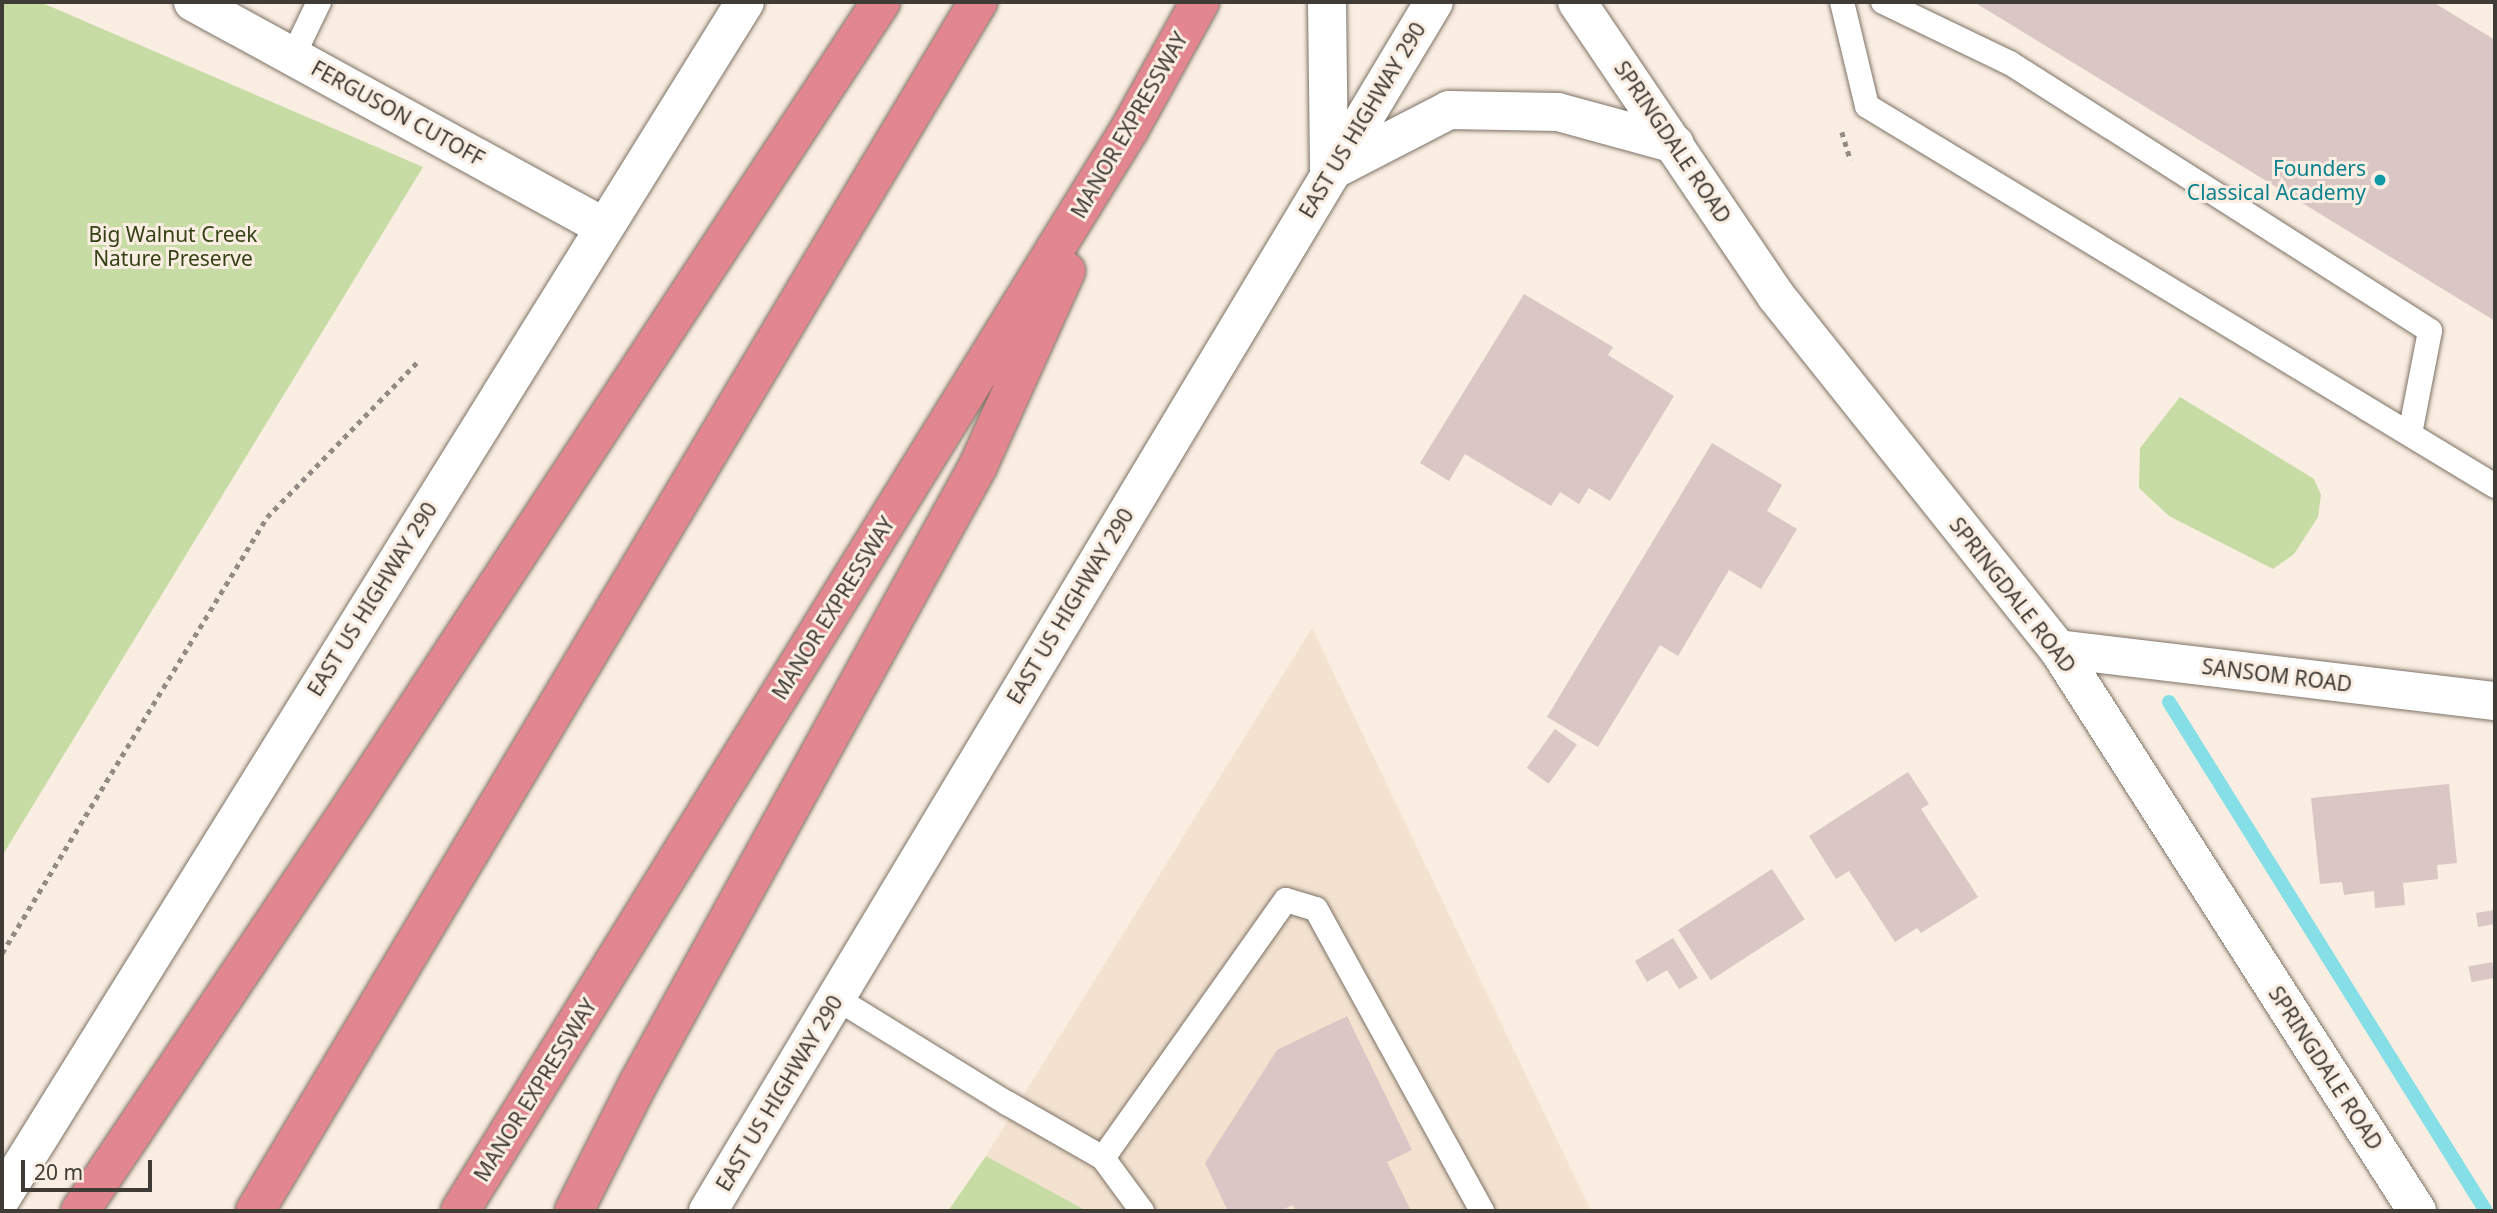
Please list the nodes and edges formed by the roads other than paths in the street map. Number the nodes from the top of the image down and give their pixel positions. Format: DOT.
graph roads {
  1 [pos="193,2"];
  2 [pos="319,2"];
  3 [pos="745,2"];
  4 [pos="881,2"];
  5 [pos="978,2"];
  6 [pos="1200,2"];
  7 [pos="1327,2"];
  8 [pos="1434,2"];
  9 [pos="1577,2"];
  10 [pos="1842,2"];
  11 [pos="1883,2"];
  12 [pos="293,55"];
  13 [pos="1129,130"];
  14 [pos="1675,144"];
  15 [pos="1329,172"];
  16 [pos="602,226"];
  17 [pos="2410,434"];
  18 [pos="2495,486"];
  19 [pos="2058,649"];
  20 [pos="2495,701"];
  21 [pos="836,998"];
  22 [pos="1103,1157"];
  23 [pos="2,1197"];
  24 [pos="80,1211"];
  25 [pos="255,1211"];
  26 [pos="460,1211"];
  27 [pos="574,1211"];
  28 [pos="708,1211"];
  29 [pos="1142,1211"];
  30 [pos="1482,1211"];
  31 [pos="2417,1211"];
  1 -- 12 [label="main road, FERGUSON CUTOFF"];
  2 -- 12 [label="lane"];
  3 -- 16 [label="main road, EAST US HIGHWAY 290"];
  4 -- 24 [label="highway"];
  5 -- 25 [label="highway"];
  6 -- 13 [label="highway, MANOR EXPRESSWAY"];
  7 -- 15 [label="main road"];
  8 -- 15 [label="main road, EAST US HIGHWAY 290"];
  9 -- 14 [label="main road, SPRINGDALE ROAD"];
  10 -- 17 [label="lane"];
  11 -- 17 [label="lane"];
  12 -- 16 [label="main road, FERGUSON CUTOFF"];
  13 -- 26 [label="highway, MANOR EXPRESSWAY"];
  13 -- 27 [label="highway"];
  14 -- 15 [label="main road"];
  14 -- 19 [label="main road, SPRINGDALE ROAD"];
  15 -- 21 [label="main road, EAST US HIGHWAY 290"];
  16 -- 23 [label="main road, EAST US HIGHWAY 290"];
  17 -- 18 [label="lane"];
  19 -- 20 [label="main road, SANSOM ROAD"];
  19 -- 31 [label="main road, SPRINGDALE ROAD"];
  21 -- 22 [label="lane"];
  21 -- 28 [label="main road, EAST US HIGHWAY 290"];
  22 -- 29 [label="lane"];
  22 -- 30 [label="lane"];
}
